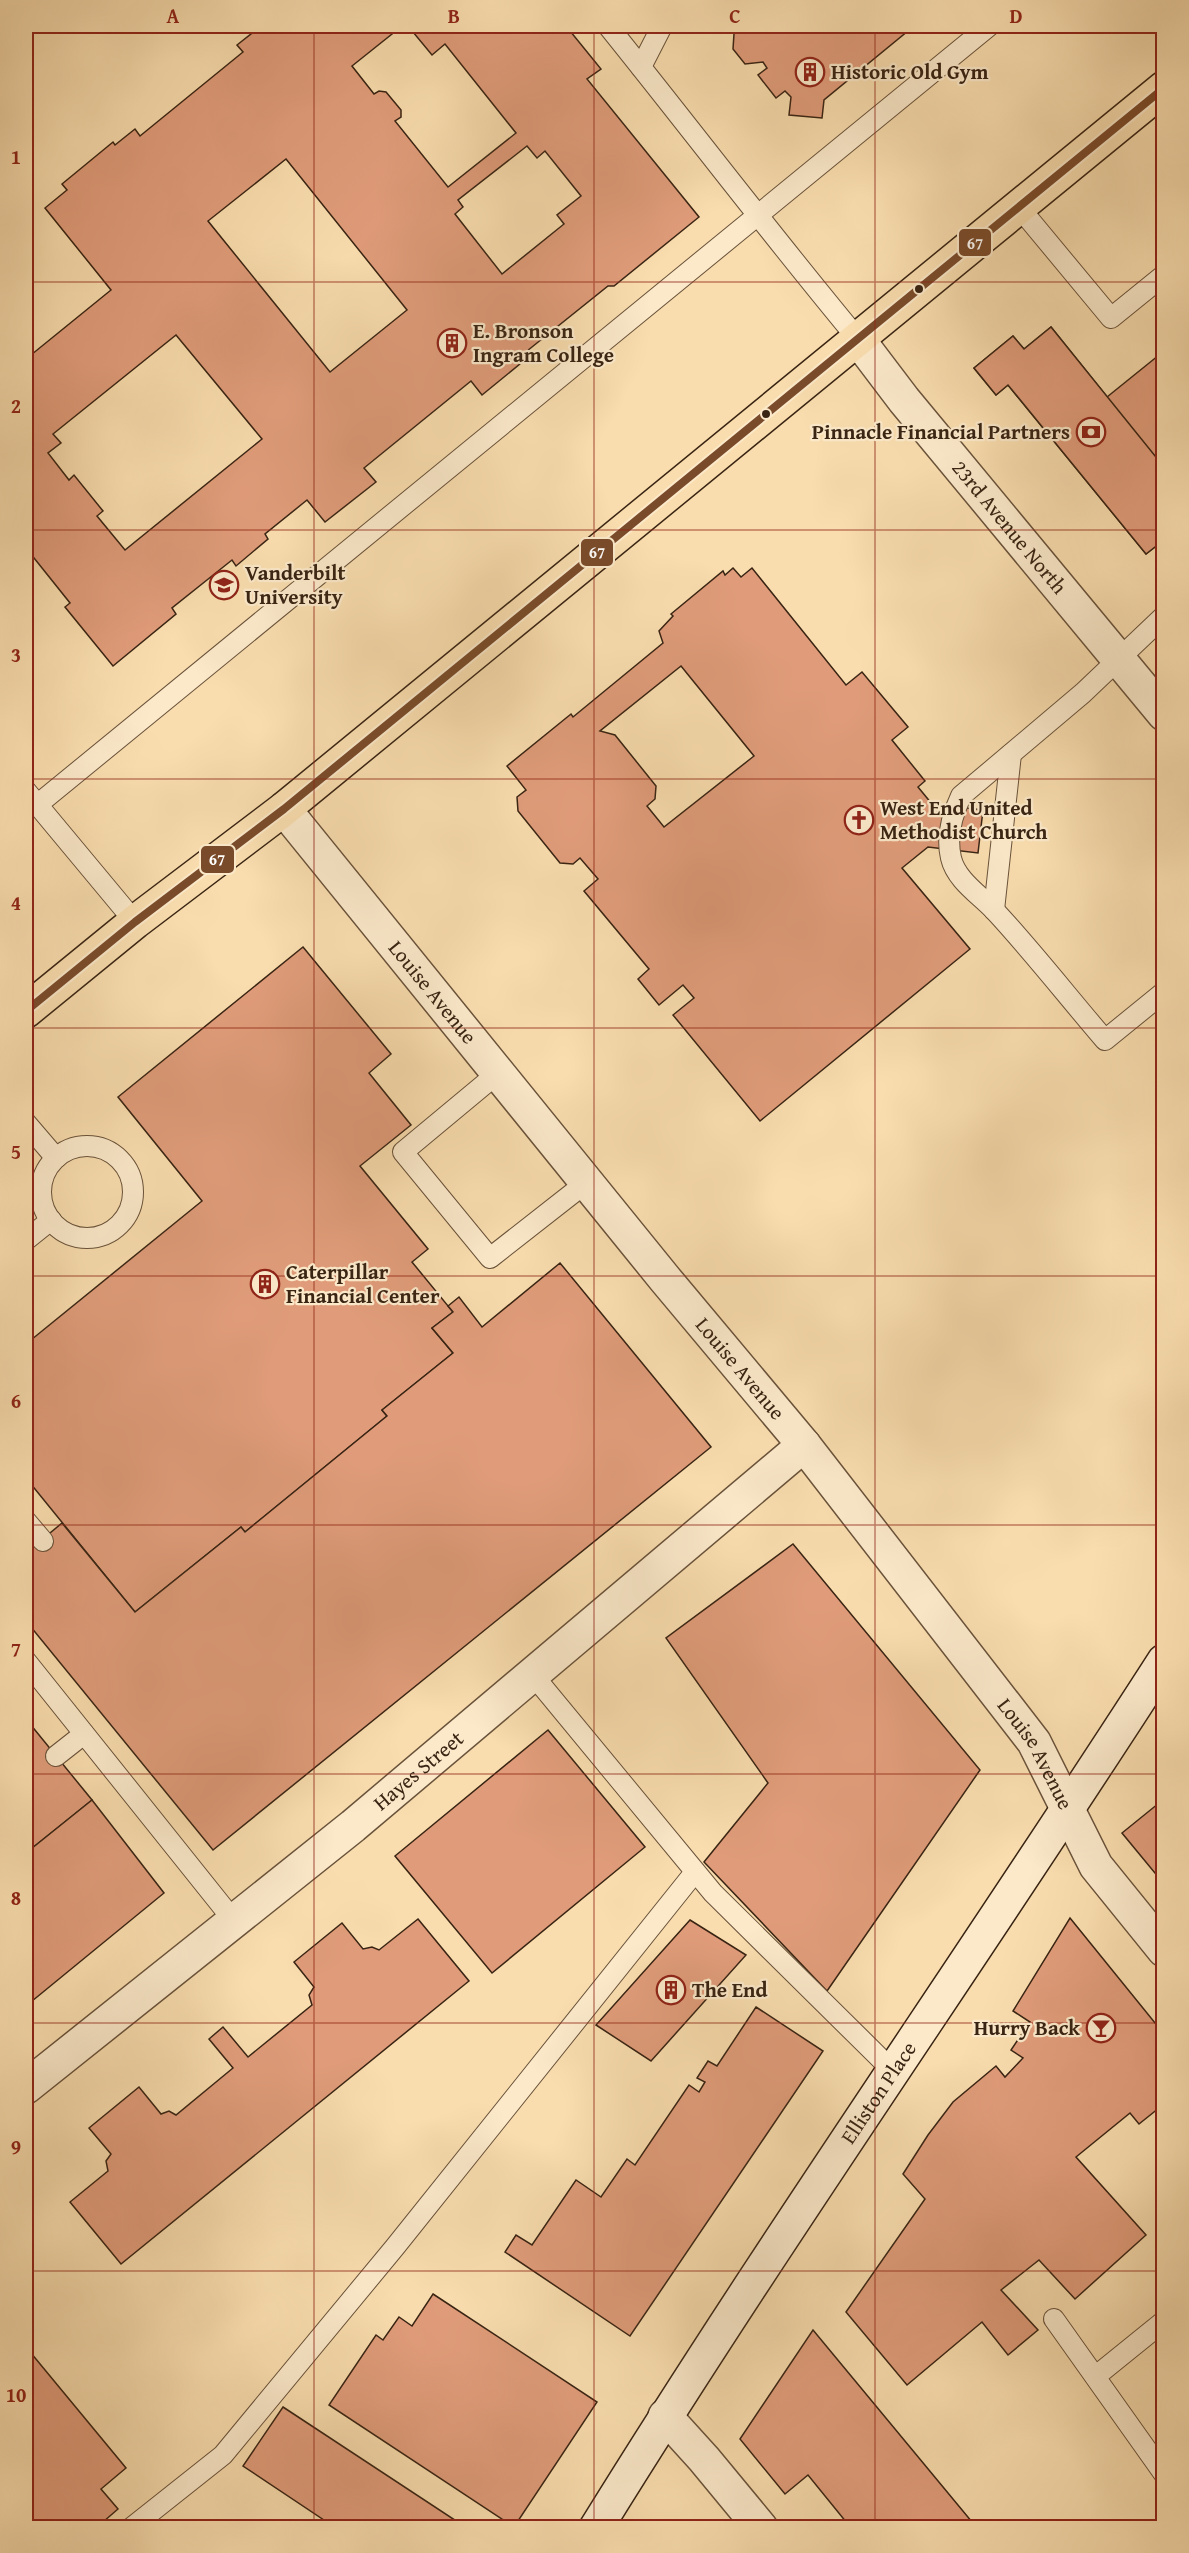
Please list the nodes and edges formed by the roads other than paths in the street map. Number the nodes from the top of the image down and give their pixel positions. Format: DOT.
graph roads {
  1 [pos="608,26"];
  2 [pos="662,26"];
  3 [pos="989,26"];
  4 [pos="641,67"];
  5 [pos="1164,88"];
  6 [pos="1018,206"];
  7 [pos="758,212"];
  8 [pos="1164,275"];
  9 [pos="857,338"];
  10 [pos="1164,616"];
  11 [pos="1119,660"];
  12 [pos="1164,714"];
  13 [pos="1011,754"];
  14 [pos="31,798"];
  15 [pos="284,809"];
  16 [pos="994,910"];
  17 [pos="135,922"];
  18 [pos="1164,992"];
  19 [pos="26,1011"];
  20 [pos="498,1073"];
  21 [pos="26,1123"];
  22 [pos="56,1158"];
  23 [pos="586,1182"];
  24 [pos="51,1220"];
  25 [pos="26,1240"];
  26 [pos="804,1444"];
  27 [pos="26,1521"];
  28 [pos="43,1541"];
  29 [pos="26,1661"];
  30 [pos="1164,1661"];
  31 [pos="533,1675"];
  32 [pos="84,1734"];
  33 [pos="56,1756"];
  34 [pos="1068,1810"];
  35 [pos="694,1872"];
  36 [pos="234,1921"];
  37 [pos="1164,1950"];
  38 [pos="894,2072"];
  39 [pos="26,2086"];
  40 [pos="1054,2319"];
  41 [pos="1164,2321"];
  42 [pos="1096,2376"];
  43 [pos="665,2416"];
  44 [pos="1164,2474"];
  45 [pos="131,2528"];
  46 [pos="596,2528"];
  47 [pos="761,2528"];
  1 -- 4 [label="lane"];
  2 -- 4 [label="lane"];
  3 -- 7 [label="lane"];
  4 -- 7 [label="lane"];
  5 -- 6 [label="main road"];
  6 -- 8 [label="lane"];
  6 -- 9 [label="main road"];
  7 -- 9 [label="lane"];
  7 -- 14 [label="lane"];
  9 -- 11 [label="street, 23rd Avenue North"];
  9 -- 15 [label="main road"];
  10 -- 11 [label="lane"];
  11 -- 12 [label="street, 23rd Avenue North"];
  11 -- 13 [label="lane"];
  13 -- 16 [label="lane"];
  13 -- 16 [label="lane"];
  14 -- 17 [label="lane"];
  15 -- 17 [label="main road"];
  15 -- 20 [label="street, Louise Avenue"];
  16 -- 18 [label="lane"];
  17 -- 19 [label="main road"];
  20 -- 23 [label="street, Louise Avenue"];
  20 -- 23 [label="lane"];
  21 -- 22 [label="lane"];
  22 -- 24 [label="lane"];
  22 -- 24 [label="lane"];
  23 -- 26 [label="street, Louise Avenue"];
  24 -- 25 [label="lane"];
  26 -- 31 [label="street, Hayes Street"];
  26 -- 34 [label="street, Louise Avenue"];
  27 -- 28 [label="lane"];
  29 -- 32 [label="lane"];
  30 -- 34 [label="street, Elliston Place"];
  31 -- 35 [label="lane"];
  31 -- 36 [label="street, Hayes Street"];
  32 -- 33 [label="lane"];
  32 -- 36 [label="lane"];
  34 -- 37 [label="street, Louise Avenue"];
  34 -- 38 [label="street, Elliston Place"];
  35 -- 38 [label="lane"];
  35 -- 45 [label="lane"];
  36 -- 39 [label="street, Hayes Street"];
  38 -- 43 [label="street, Elliston Place"];
  40 -- 42 [label="lane"];
  41 -- 42 [label="lane"];
  42 -- 44 [label="lane"];
  43 -- 46 [label="street, Elliston Place"];
  43 -- 47 [label="street"];
}
